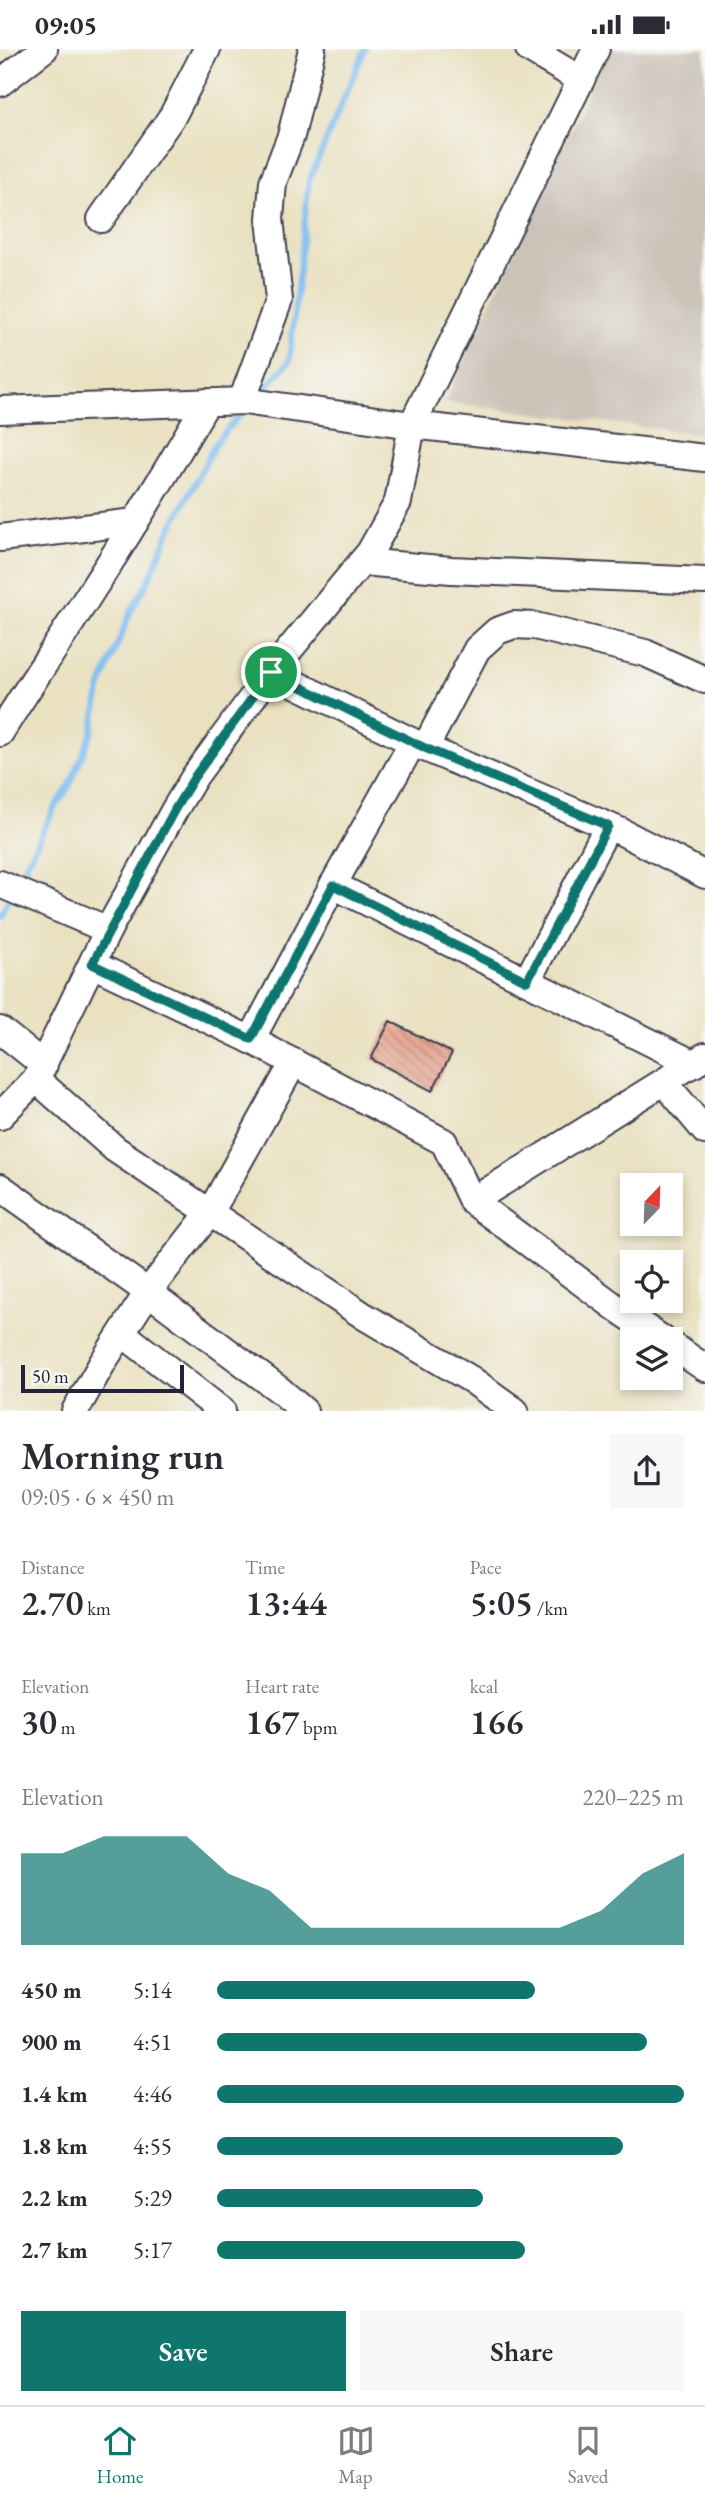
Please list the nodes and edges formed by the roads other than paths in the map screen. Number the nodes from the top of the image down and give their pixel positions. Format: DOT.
graph roads {
  1 [pos="44,49"];
  2 [pos="207,49"];
  3 [pos="312,49"];
  4 [pos="529,49"];
  5 [pos="596,49"];
  6 [pos="581,80"];
  7 [pos="0,83"];
  8 [pos="101,219"];
  9 [pos="207,402"];
  10 [pos="250,402"];
  11 [pos="0,410"];
  12 [pos="412,425"];
  13 [pos="705,458"];
  14 [pos="135,522"];
  15 [pos="0,538"];
  16 [pos="362,562"];
  17 [pos="705,580"];
  18 [pos="271,672"];
  19 [pos="705,680"];
  20 [pos="0,733"];
  21 [pos="419,745"];
  22 [pos="608,826"];
  23 [pos="705,875"];
  24 [pos="333,885"];
  25 [pos="10,888"];
  26 [pos="108,930"];
  27 [pos="92,964"];
  28 [pos="527,981"];
  29 [pos="0,1030"];
  30 [pos="251,1039"];
  31 [pos="700,1060"];
  32 [pos="294,1062"];
  33 [pos="40,1072"];
  34 [pos="665,1083"];
  35 [pos="0,1116"];
  36 [pos="705,1131"];
  37 [pos="0,1187"];
  38 [pos="472,1201"];
  39 [pos="211,1211"];
  40 [pos="148,1292"];
  41 [pos="644,1327"];
  42 [pos="122,1333"];
  43 [pos="683,1353"];
  44 [pos="705,1368"];
  45 [pos="75,1411"];
  46 [pos="222,1411"];
  47 [pos="303,1411"];
  48 [pos="514,1411"];
  1 -- 7 [label="street"];
  2 -- 8 [label="street"];
  3 -- 10 [label="street"];
  4 -- 6 [label="street"];
  5 -- 6 [label="street"];
  6 -- 12 [label="street"];
  9 -- 10 [label="street"];
  9 -- 11 [label="street"];
  9 -- 14 [label="street"];
  10 -- 12 [label="street"];
  12 -- 13 [label="street"];
  12 -- 16 [label="street"];
  14 -- 15 [label="street"];
  14 -- 20 [label="street"];
  16 -- 17 [label="street"];
  16 -- 18 [label="street"];
  18 -- 21 [label="street"];
  18 -- 26 [label="street"];
  19 -- 21 [label="street"];
  21 -- 22 [label="street"];
  21 -- 24 [label="street"];
  22 -- 23 [label="street"];
  22 -- 28 [label="street"];
  24 -- 28 [label="street"];
  24 -- 30 [label="street"];
  25 -- 26 [label="street"];
  26 -- 27 [label="street"];
  27 -- 30 [label="street"];
  27 -- 33 [label="street"];
  28 -- 31 [label="street"];
  29 -- 33 [label="street"];
  30 -- 32 [label="street"];
  31 -- 34 [label="street"];
  32 -- 38 [label="street"];
  32 -- 39 [label="street"];
  33 -- 35 [label="street"];
  33 -- 39 [label="street"];
  34 -- 36 [label="street"];
  34 -- 38 [label="street"];
  37 -- 40 [label="street"];
  38 -- 41 [label="street"];
  39 -- 40 [label="street"];
  39 -- 48 [label="street"];
  40 -- 42 [label="street"];
  40 -- 47 [label="street"];
  42 -- 45 [label="street"];
  42 -- 46 [label="street"];
  43 -- 44 [label="street"];
}
